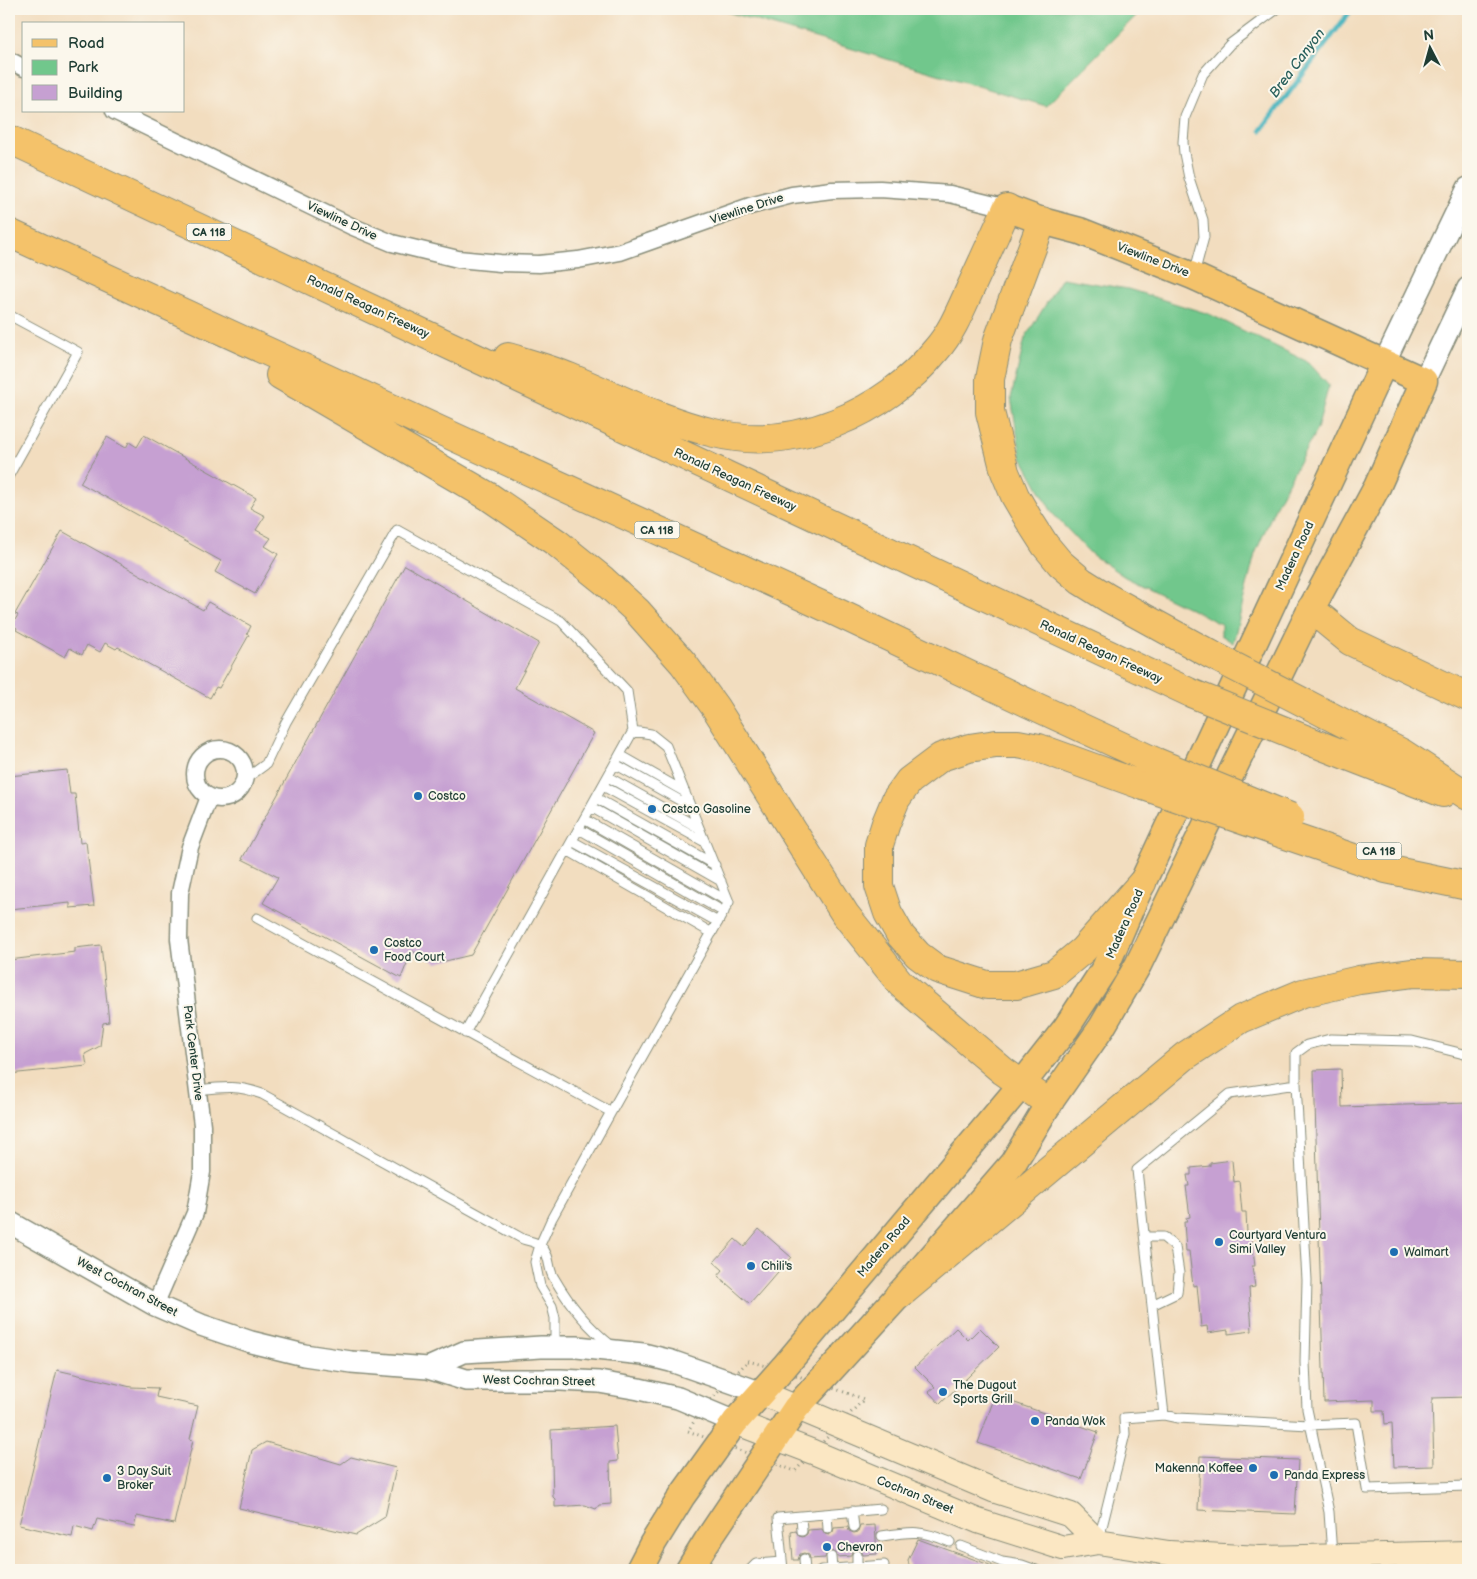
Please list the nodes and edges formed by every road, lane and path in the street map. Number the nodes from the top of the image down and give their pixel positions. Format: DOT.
graph roads {
  1 [pos="1277,9"];
  2 [pos="9,60"];
  3 [pos="22,67"];
  4 [pos="116,112"];
  5 [pos="9,139"];
  6 [pos="1468,188"];
  7 [pos="1007,208"];
  8 [pos="1042,221"];
  9 [pos="9,233"];
  10 [pos="1193,276"];
  11 [pos="1468,288"];
  12 [pos="156,301"];
  13 [pos="9,315"];
  14 [pos="409,326"];
  15 [pos="1384,363"];
  16 [pos="1424,382"];
  17 [pos="9,475"];
  18 [pos="1311,609"];
  19 [pos="1468,697"];
  20 [pos="633,731"];
  21 [pos="620,755"];
  22 [pos="615,764"];
  23 [pos="608,777"];
  24 [pos="244,780"];
  25 [pos="603,786"];
  26 [pos="685,792"];
  27 [pos="1468,796"];
  28 [pos="209,797"];
  29 [pos="596,798"];
  30 [pos="1468,802"];
  31 [pos="690,806"];
  32 [pos="591,807"];
  33 [pos="584,819"];
  34 [pos="1287,825"];
  35 [pos="579,828"];
  36 [pos="699,828"];
  37 [pos="572,841"];
  38 [pos="705,842"];
  39 [pos="567,850"];
  40 [pos="715,865"];
  41 [pos="722,881"];
  42 [pos="1142,883"];
  43 [pos="1468,884"];
  44 [pos="729,902"];
  45 [pos="724,912"];
  46 [pos="257,918"];
  47 [pos="718,922"];
  48 [pos="712,933"];
  49 [pos="1468,974"];
  50 [pos="465,1033"];
  51 [pos="1468,1055"];
  52 [pos="1022,1084"];
  53 [pos="1296,1084"];
  54 [pos="198,1090"];
  55 [pos="1049,1103"];
  56 [pos="611,1112"];
  57 [pos="9,1222"];
  58 [pos="1145,1237"];
  59 [pos="540,1245"];
  60 [pos="899,1295"];
  61 [pos="155,1305"];
  62 [pos="1152,1305"];
  63 [pos="554,1347"];
  64 [pos="618,1351"];
  65 [pos="428,1368"];
  66 [pos="762,1392"];
  67 [pos="796,1408"];
  68 [pos="1164,1414"];
  69 [pos="735,1422"];
  70 [pos="1309,1425"];
  71 [pos="775,1438"];
  72 [pos="1468,1486"];
  73 [pos="881,1509"];
  74 [pos="852,1512"];
  75 [pos="827,1514"];
  76 [pos="801,1516"];
  77 [pos="854,1527"];
  78 [pos="828,1529"];
  79 [pos="802,1531"];
  80 [pos="882,1536"];
  81 [pos="950,1542"];
  82 [pos="1098,1542"];
  83 [pos="961,1546"];
  84 [pos="1468,1553"];
  85 [pos="856,1555"];
  86 [pos="1332,1555"];
  87 [pos="831,1557"];
  88 [pos="804,1559"];
  89 [pos="884,1565"];
  90 [pos="783,1566"];
  91 [pos="857,1567"];
  92 [pos="639,1570"];
  93 [pos="689,1570"];
  94 [pos="750,1570"];
  95 [pos="805,1570"];
  96 [pos="820,1570"];
  97 [pos="832,1570"];
  98 [pos="1036,1570"];
  1 -- 10 [label="lane"];
  2 -- 3 [label="street"];
  4 -- 7 [label="street, Viewline Drive"];
  5 -- 14 [label="highway, Ronald Reagan Freeway / CA 118"];
  6 -- 15 [label="street, Madera Road"];
  7 -- 8 [label="main road, Viewline Drive"];
  7 -- 14 [label="highway"];
  8 -- 10 [label="main road, Viewline Drive"];
  8 -- 27 [label="highway, bridge"];
  9 -- 12 [label="highway, CA 118"];
  10 -- 15 [label="main road, Viewline Drive"];
  11 -- 16 [label="street"];
  12 -- 34 [label="highway, CA 118, bridge"];
  12 -- 52 [label="highway"];
  13 -- 17 [label="lane"];
  14 -- 30 [label="highway, Ronald Reagan Freeway / CA 118, bridge"];
  15 -- 16 [label="main road, Viewline Drive"];
  15 -- 42 [label="main road, Madera Road"];
  16 -- 18 [label="main road"];
  18 -- 19 [label="highway"];
  18 -- 55 [label="main road"];
  20 -- 21 [label="lane"];
  20 -- 24 [label="lane"];
  20 -- 26 [label="lane"];
  21 -- 22 [label="lane"];
  21 -- 26 [label="lane"];
  22 -- 23 [label="lane"];
  22 -- 31 [label="lane"];
  23 -- 25 [label="lane"];
  23 -- 36 [label="lane"];
  24 -- 28 [label="street"];
  24 -- 28 [label="street"];
  25 -- 29 [label="lane"];
  25 -- 38 [label="lane"];
  26 -- 31 [label="lane"];
  28 -- 54 [label="street, Park Center Drive"];
  29 -- 32 [label="lane"];
  29 -- 40 [label="lane"];
  31 -- 36 [label="lane"];
  32 -- 33 [label="lane"];
  32 -- 41 [label="lane"];
  33 -- 35 [label="lane"];
  33 -- 44 [label="lane"];
  34 -- 42 [label="highway, bridge"];
  34 -- 43 [label="highway"];
  35 -- 37 [label="lane"];
  35 -- 45 [label="lane"];
  36 -- 38 [label="lane"];
  37 -- 39 [label="lane"];
  37 -- 47 [label="lane"];
  38 -- 40 [label="lane"];
  39 -- 48 [label="lane"];
  39 -- 50 [label="lane"];
  40 -- 41 [label="lane"];
  41 -- 44 [label="lane"];
  42 -- 52 [label="main road, Madera Road"];
  44 -- 45 [label="lane"];
  45 -- 47 [label="lane"];
  46 -- 50 [label="lane"];
  47 -- 48 [label="lane"];
  48 -- 56 [label="lane"];
  49 -- 60 [label="highway"];
  50 -- 56 [label="lane"];
  51 -- 53 [label="lane"];
  52 -- 55 [label="highway"];
  52 -- 66 [label="main road, Madera Road"];
  53 -- 58 [label="lane"];
  53 -- 70 [label="lane"];
  54 -- 59 [label="lane"];
  54 -- 61 [label="street, Park Center Drive"];
  55 -- 60 [label="main road"];
  56 -- 59 [label="lane"];
  57 -- 61 [label="street, West Cochran Street"];
  58 -- 62 [label="lane"];
  58 -- 62 [label="lane"];
  59 -- 63 [label="lane"];
  59 -- 64 [label="lane"];
  60 -- 67 [label="main road"];
  61 -- 65 [label="street, West Cochran Street"];
  62 -- 68 [label="lane"];
  63 -- 64 [label="street, West Cochran Street"];
  63 -- 65 [label="street, West Cochran Street"];
  64 -- 66 [label="street, West Cochran Street"];
  65 -- 69 [label="street, West Cochran Street"];
  66 -- 67 [label="main road"];
  66 -- 69 [label="main road, Madera Road"];
  67 -- 71 [label="main road"];
  67 -- 82 [label="main road"];
  68 -- 70 [label="lane"];
  68 -- 82 [label="lane"];
  69 -- 71 [label="main road, Cochran Street"];
  69 -- 92 [label="main road, Madera Road"];
  70 -- 72 [label="lane"];
  70 -- 86 [label="lane"];
  71 -- 82 [label="main road, Cochran Street"];
  71 -- 93 [label="main road"];
  73 -- 74 [label="lane"];
  74 -- 75 [label="lane"];
  74 -- 77 [label="lane"];
  75 -- 76 [label="lane"];
  75 -- 78 [label="lane"];
  76 -- 79 [label="lane"];
  76 -- 90 [label="lane"];
  80 -- 81 [label="lane"];
  82 -- 86 [label="main road, Cochran Street"];
  83 -- 98 [label="lane"];
  84 -- 86 [label="main road, Cochran Street"];
  85 -- 91 [label="lane"];
  87 -- 97 [label="lane"];
  88 -- 95 [label="lane"];
  89 -- 91 [label="lane"];
  90 -- 94 [label="lane"];
  91 -- 97 [label="lane"];
  96 -- 97 [label="lane"];
}
